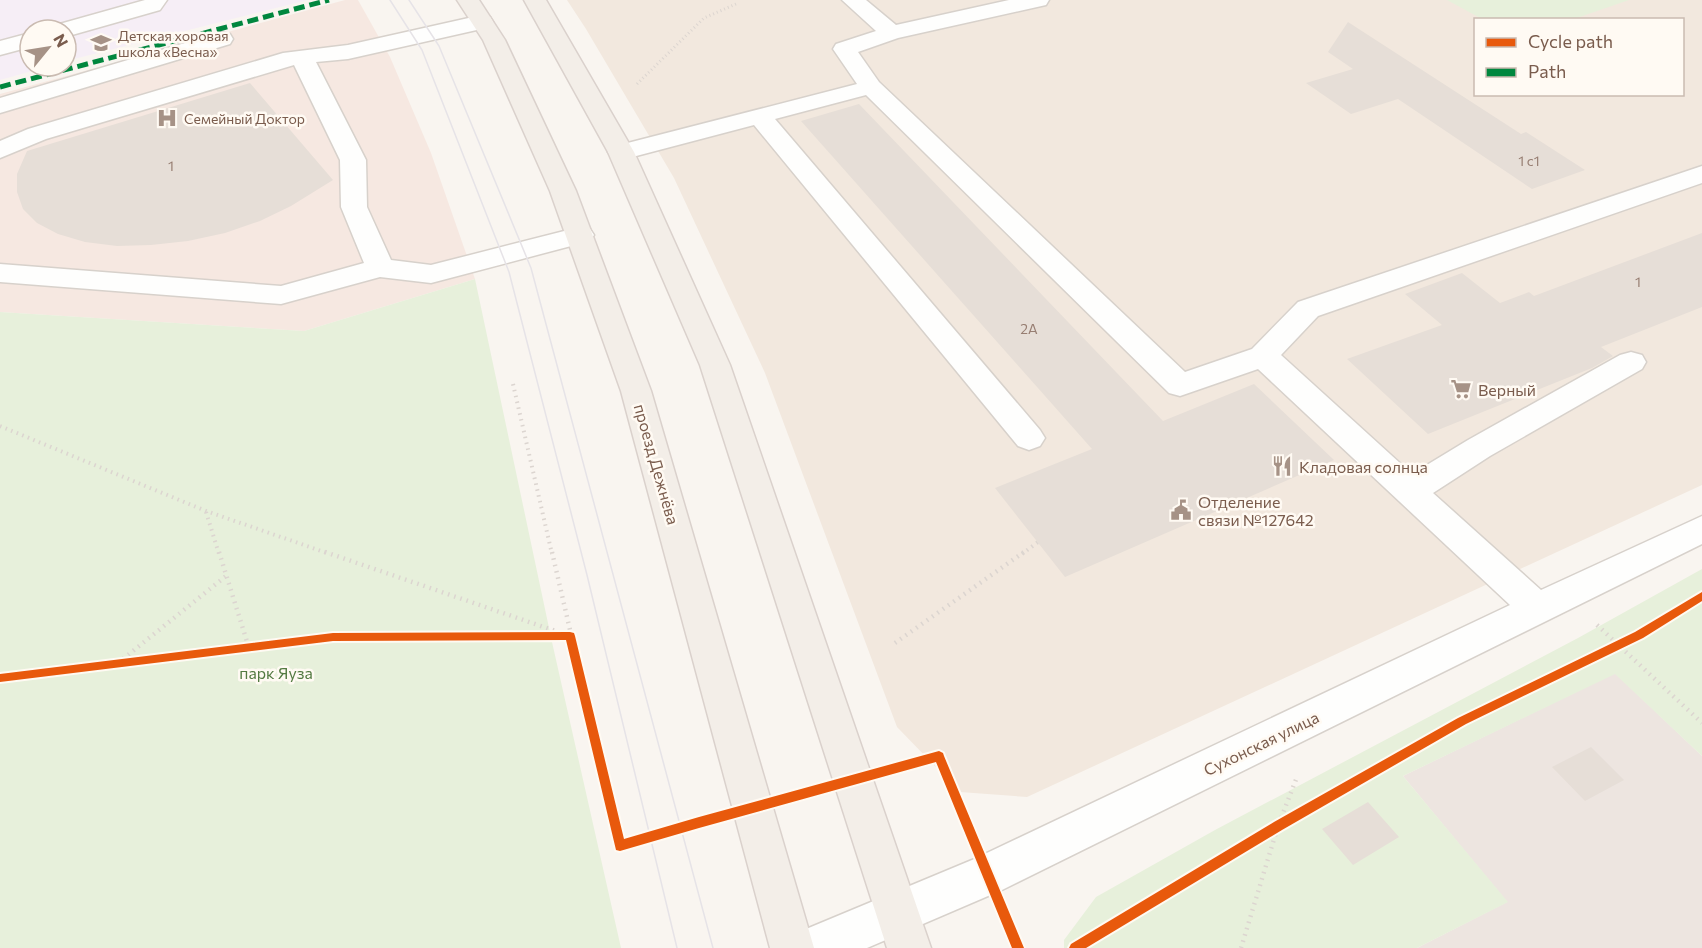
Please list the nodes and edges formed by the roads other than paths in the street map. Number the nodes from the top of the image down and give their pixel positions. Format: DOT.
graph roads {
  1 [pos="156,0"];
  2 [pos="468,0"];
  3 [pos="535,0"];
  4 [pos="853,0"];
  5 [pos="1038,0"];
  6 [pos="482,22"];
  7 [pos="78,26"];
  8 [pos="892,33"];
  9 [pos="222,39"];
  10 [pos="18,43"];
  11 [pos="0,48"];
  12 [pos="302,57"];
  13 [pos="112,72"];
  14 [pos="871,87"];
  15 [pos="0,106"];
  16 [pos="132,106"];
  17 [pos="759,116"];
  18 [pos="2,145"];
  19 [pos="621,152"];
  20 [pos="1702,174"];
  21 [pos="580,235"];
  22 [pos="380,268"];
  23 [pos="0,273"];
  24 [pos="1263,356"];
  25 [pos="1631,362"];
  26 [pos="1029,438"];
  27 [pos="1410,491"];
  28 [pos="1702,529"];
  29 [pos="1538,609"];
  30 [pos="904,931"];
  31 [pos="792,948"];
  32 [pos="815,948"];
  1 -- 7 [label="street"];
  2 -- 6 [label="main road, проезд Дежнёва"];
  3 -- 19 [label="main road"];
  4 -- 8 [label="street"];
  5 -- 8 [label="street"];
  6 -- 12 [label="street"];
  6 -- 21 [label="main road, проезд Дежнёва"];
  8 -- 14 [label="street"];
  9 -- 13 [label="street"];
  10 -- 11 [label="street"];
  12 -- 16 [label="street"];
  12 -- 22 [label="street"];
  13 -- 15 [label="street"];
  13 -- 16 [label="street"];
  14 -- 17 [label="street"];
  14 -- 24 [label="street"];
  16 -- 18 [label="street"];
  17 -- 19 [label="street"];
  17 -- 26 [label="street"];
  19 -- 30 [label="main road"];
  20 -- 24 [label="street"];
  21 -- 22 [label="street"];
  21 -- 31 [label="main road, проезд Дежнёва"];
  22 -- 23 [label="street"];
  24 -- 27 [label="street"];
  25 -- 27 [label="street"];
  27 -- 29 [label="street"];
  28 -- 29 [label="street, Сухонская улица"];
  29 -- 30 [label="street, Сухонская улица"];
  30 -- 32 [label="street, Сухонская улица"];
}
